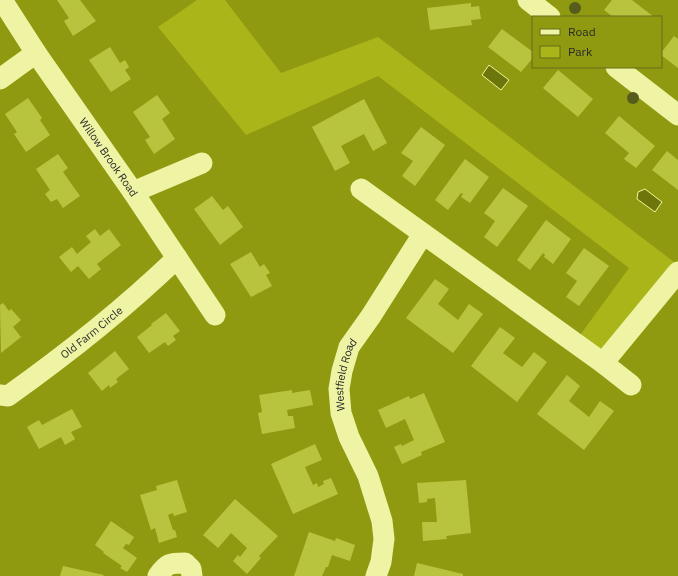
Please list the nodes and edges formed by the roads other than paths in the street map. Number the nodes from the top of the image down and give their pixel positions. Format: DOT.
graph roads {
  1 [pos="2,0"];
  2 [pos="528,0"];
  3 [pos="549,16"];
  4 [pos="36,53"];
  5 [pos="617,68"];
  6 [pos="0,78"];
  7 [pos="678,115"];
  8 [pos="202,163"];
  9 [pos="361,189"];
  10 [pos="133,192"];
  11 [pos="423,234"];
  12 [pos="177,258"];
  13 [pos="678,272"];
  14 [pos="215,315"];
  15 [pos="603,362"];
  16 [pos="630,385"];
  17 [pos="0,395"];
  18 [pos="158,576"];
  19 [pos="192,576"];
  20 [pos="376,576"];
  1 -- 4 [label="street, Willow Brook Road"];
  2 -- 3 [label="street"];
  4 -- 6 [label="street"];
  4 -- 10 [label="street, Willow Brook Road"];
  5 -- 7 [label="street"];
  8 -- 10 [label="street"];
  9 -- 11 [label="street"];
  10 -- 12 [label="street, Willow Brook Road"];
  11 -- 15 [label="street"];
  11 -- 20 [label="street, Westfield Road"];
  12 -- 14 [label="street, Willow Brook Road"];
  12 -- 17 [label="street, Old Farm Circle"];
  13 -- 15 [label="street"];
  15 -- 16 [label="street"];
  18 -- 19 [label="street"];
}
